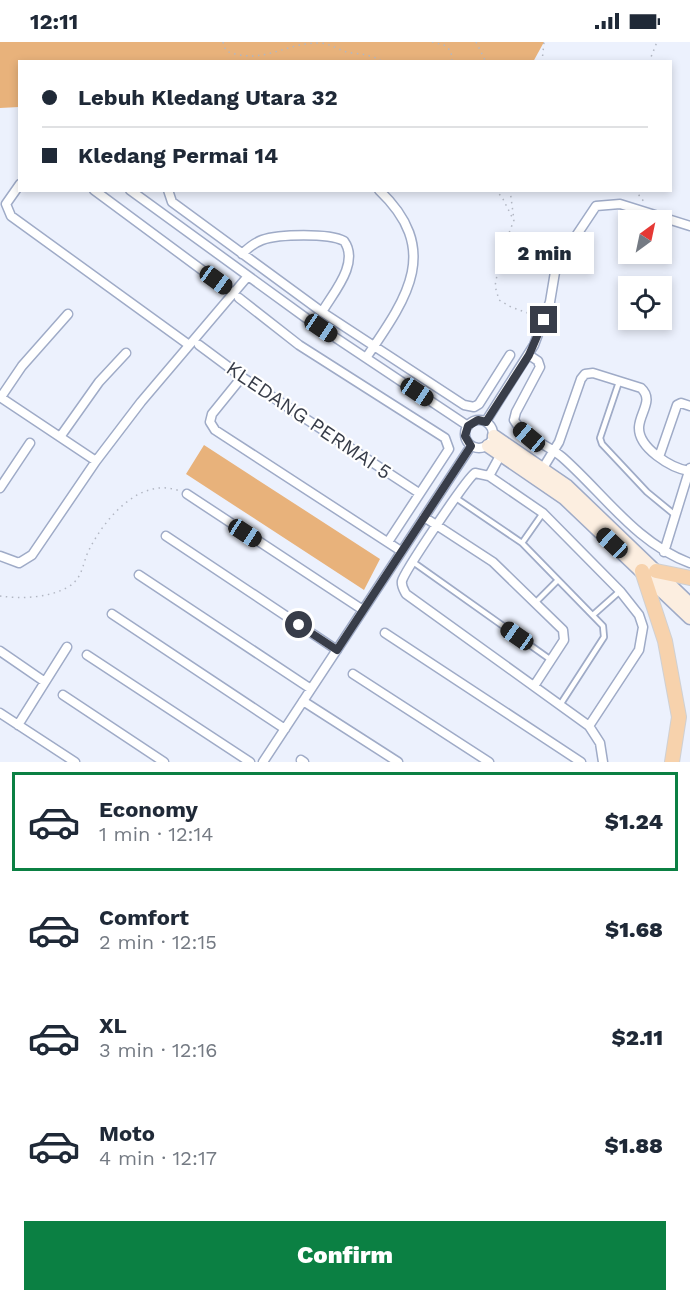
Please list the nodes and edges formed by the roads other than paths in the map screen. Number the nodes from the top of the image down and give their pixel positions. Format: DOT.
graph roads {
  1 [pos="18,187"];
  2 [pos="97,192"];
  3 [pos="133,192"];
  4 [pos="169,192"];
  5 [pos="381,192"];
  6 [pos="690,226"];
  7 [pos="242,254"];
  8 [pos="248,276"];
  9 [pos="236,296"];
  10 [pos="322,312"];
  11 [pos="68,314"];
  12 [pos="189,345"];
  13 [pos="199,345"];
  14 [pos="374,346"];
  15 [pos="126,352"];
  16 [pos="510,355"];
  17 [pos="529,355"];
  18 [pos="366,358"];
  19 [pos="242,377"];
  20 [pos="619,381"];
  21 [pos="1,397"];
  22 [pos="690,406"];
  23 [pos="486,422"];
  24 [pos="468,426"];
  25 [pos="60,437"];
  26 [pos="491,441"];
  27 [pos="30,444"];
  28 [pos="471,446"];
  29 [pos="554,451"];
  30 [pos="501,454"];
  31 [pos="659,457"];
  32 [pos="96,461"];
  33 [pos="543,468"];
  34 [pos="690,470"];
  35 [pos="489,476"];
  36 [pos="0,488"];
  37 [pos="419,493"];
  38 [pos="187,494"];
  39 [pos="456,498"];
  40 [pos="543,513"];
  41 [pos="675,515"];
  42 [pos="424,517"];
  43 [pos="438,525"];
  44 [pos="166,536"];
  45 [pos="388,542"];
  46 [pos="522,543"];
  47 [pos="401,551"];
  48 [pos="664,552"];
  49 [pos="0,556"];
  50 [pos="413,562"];
  51 [pos="690,564"];
  52 [pos="642,571"];
  53 [pos="656,571"];
  54 [pos="139,575"];
  55 [pos="690,578"];
  56 [pos="558,580"];
  57 [pos="620,591"];
  58 [pos="537,602"];
  59 [pos="690,604"];
  60 [pos="363,610"];
  61 [pos="112,614"];
  62 [pos="593,615"];
  63 [pos="690,618"];
  64 [pos="385,633"];
  65 [pos="67,647"];
  66 [pos="337,650"];
  67 [pos="0,651"];
  68 [pos="87,655"];
  69 [pos="551,660"];
  70 [pos="353,674"];
  71 [pos="45,682"];
  72 [pos="534,686"];
  73 [pos="311,690"];
  74 [pos="63,694"];
  75 [pos="303,701"];
  76 [pos="560,705"];
  77 [pos="0,713"];
  78 [pos="18,725"];
  79 [pos="589,726"];
  80 [pos="285,729"];
  81 [pos="75,762"];
  82 [pos="164,762"];
  83 [pos="250,762"];
  84 [pos="263,762"];
  85 [pos="398,762"];
  86 [pos="489,762"];
  87 [pos="581,762"];
  88 [pos="603,762"];
  89 [pos="672,762"];
  1 -- 12 [label="street"];
  2 -- 9 [label="street"];
  3 -- 8 [label="street"];
  4 -- 7 [label="street"];
  5 -- 14 [label="street"];
  6 -- 17 [label="street"];
  7 -- 10 [label="street"];
  7 -- 10 [label="street"];
  8 -- 9 [label="street"];
  8 -- 18 [label="street"];
  9 -- 12 [label="street"];
  9 -- 37 [label="street"];
  10 -- 14 [label="street"];
  11 -- 21 [label="street"];
  12 -- 32 [label="street"];
  13 -- 19 [label="street, KLEDANG PERMAI 5"];
  14 -- 16 [label="street"];
  14 -- 18 [label="street"];
  15 -- 25 [label="street"];
  17 -- 23 [label="street"];
  17 -- 29 [label="street"];
  18 -- 24 [label="street"];
  19 -- 37 [label="street, KLEDANG PERMAI 5"];
  19 -- 45 [label="street"];
  20 -- 29 [label="street"];
  20 -- 31 [label="street"];
  20 -- 41 [label="lane"];
  21 -- 25 [label="street"];
  22 -- 31 [label="street"];
  23 -- 24 [label="street"];
  23 -- 26 [label="street"];
  24 -- 28 [label="street"];
  25 -- 32 [label="street"];
  26 -- 28 [label="street"];
  26 -- 30 [label="main road"];
  26 -- 33 [label="main road"];
  27 -- 36 [label="street"];
  28 -- 42 [label="street"];
  29 -- 33 [label="street"];
  29 -- 48 [label="street"];
  30 -- 35 [label="street"];
  30 -- 52 [label="main road"];
  31 -- 34 [label="street"];
  32 -- 49 [label="street"];
  33 -- 53 [label="main road"];
  34 -- 41 [label="street"];
  35 -- 39 [label="street"];
  35 -- 40 [label="street"];
  37 -- 45 [label="street"];
  38 -- 60 [label="street"];
  39 -- 43 [label="street"];
  39 -- 46 [label="lane"];
  40 -- 46 [label="lane"];
  40 -- 57 [label="street"];
  41 -- 48 [label="street"];
  42 -- 43 [label="street"];
  42 -- 47 [label="street"];
  43 -- 50 [label="street"];
  43 -- 58 [label="street"];
  44 -- 66 [label="street"];
  45 -- 47 [label="street"];
  46 -- 56 [label="lane"];
  47 -- 60 [label="street"];
  48 -- 51 [label="street"];
  50 -- 69 [label="lane"];
  50 -- 72 [label="street"];
  52 -- 63 [label="main road"];
  52 -- 89 [label="highway"];
  53 -- 55 [label="highway"];
  53 -- 59 [label="main road"];
  54 -- 73 [label="street"];
  56 -- 58 [label="lane"];
  56 -- 62 [label="lane"];
  57 -- 62 [label="lane"];
  57 -- 79 [label="street"];
  58 -- 69 [label="street"];
  60 -- 66 [label="street"];
  61 -- 80 [label="street"];
  62 -- 76 [label="lane"];
  64 -- 87 [label="street"];
  65 -- 71 [label="street"];
  66 -- 73 [label="street"];
  67 -- 71 [label="street"];
  68 -- 83 [label="street"];
  69 -- 72 [label="street"];
  70 -- 86 [label="street"];
  71 -- 78 [label="street"];
  72 -- 76 [label="street"];
  73 -- 75 [label="street"];
  74 -- 82 [label="street"];
  75 -- 80 [label="street"];
  75 -- 85 [label="street"];
  76 -- 79 [label="street"];
  77 -- 78 [label="street"];
  78 -- 81 [label="street"];
  79 -- 88 [label="street"];
  80 -- 84 [label="street"];
}
